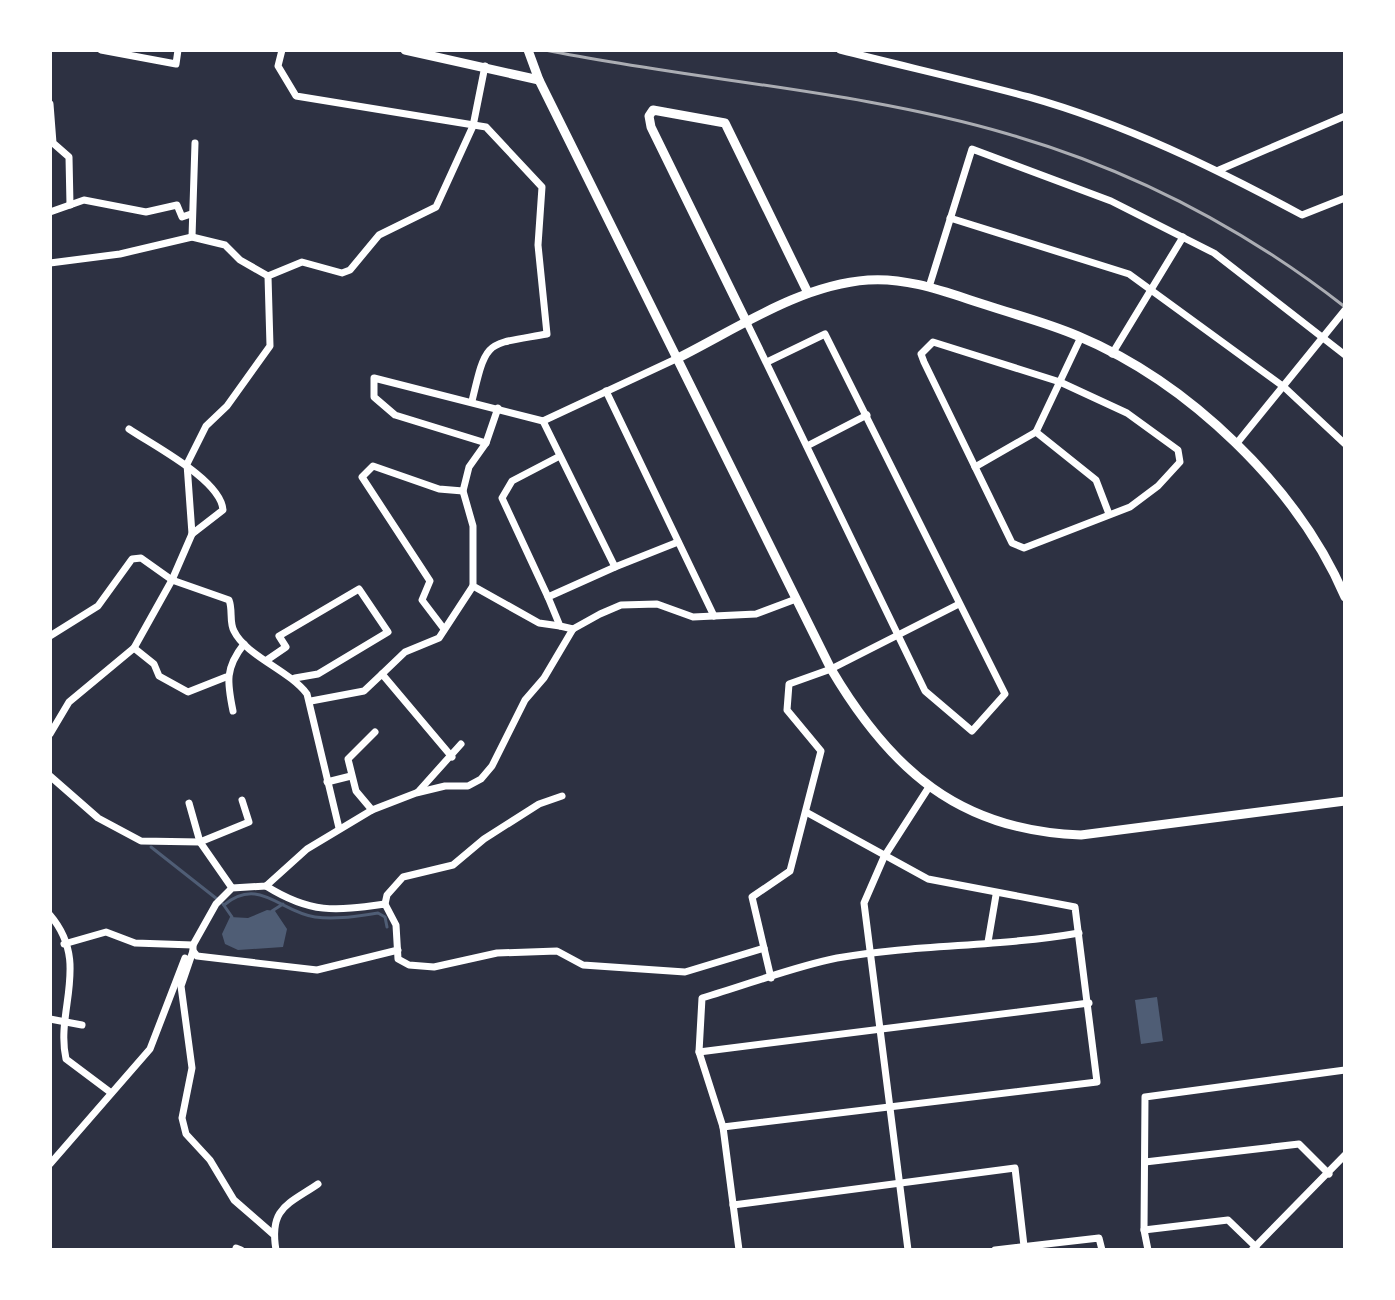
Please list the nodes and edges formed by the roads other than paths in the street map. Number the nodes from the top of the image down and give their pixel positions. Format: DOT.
graph roads {
  1 [pos="101,50"];
  2 [pos="178,50"];
  3 [pos="282,50"];
  4 [pos="405,50"];
  5 [pos="528,50"];
  6 [pos="840,50"];
  7 [pos="485,66"];
  8 [pos="539,80"];
  9 [pos="50,104"];
  10 [pos="1345,116"];
  11 [pos="473,126"];
  12 [pos="195,143"];
  13 [pos="1219,170"];
  14 [pos="1345,198"];
  15 [pos="70,205"];
  16 [pos="50,212"];
  17 [pos="191,214"];
  18 [pos="950,218"];
  19 [pos="192,237"];
  20 [pos="1183,237"];
  21 [pos="50,263"];
  22 [pos="268,276"];
  23 [pos="929,287"];
  24 [pos="1150,287"];
  25 [pos="808,293"];
  26 [pos="1345,310"];
  27 [pos="747,323"];
  28 [pos="1081,337"];
  29 [pos="1322,339"];
  30 [pos="1112,354"];
  31 [pos="1345,355"];
  32 [pos="678,358"];
  33 [pos="767,362"];
  34 [pos="1060,382"];
  35 [pos="1284,387"];
  36 [pos="606,391"];
  37 [pos="472,401"];
  38 [pos="498,408"];
  39 [pos="867,415"];
  40 [pos="543,421"];
  41 [pos="129,429"];
  42 [pos="1036,432"];
  43 [pos="486,443"];
  44 [pos="1237,443"];
  45 [pos="1345,444"];
  46 [pos="807,446"];
  47 [pos="558,457"];
  48 [pos="975,467"];
  49 [pos="188,469"];
  50 [pos="463,491"];
  51 [pos="1109,514"];
  52 [pos="192,534"];
  53 [pos="678,542"];
  54 [pos="615,567"];
  55 [pos="1341,579"];
  56 [pos="172,580"];
  57 [pos="473,586"];
  58 [pos="548,597"];
  59 [pos="1345,597"];
  60 [pos="796,599"];
  61 [pos="959,604"];
  62 [pos="714,616"];
  63 [pos="560,626"];
  64 [pos="444,629"];
  65 [pos="573,629"];
  66 [pos="898,635"];
  67 [pos="50,636"];
  68 [pos="244,644"];
  69 [pos="134,648"];
  70 [pos="267,660"];
  71 [pos="831,669"];
  72 [pos="382,674"];
  73 [pos="226,677"];
  74 [pos="295,678"];
  75 [pos="311,701"];
  76 [pos="233,711"];
  77 [pos="375,732"];
  78 [pos="50,733"];
  79 [pos="461,744"];
  80 [pos="452,757"];
  81 [pos="50,776"];
  82 [pos="351,776"];
  83 [pos="327,782"];
  84 [pos="929,787"];
  85 [pos="416,793"];
  86 [pos="562,796"];
  87 [pos="242,800"];
  88 [pos="1345,801"];
  89 [pos="189,803"];
  90 [pos="372,810"];
  91 [pos="806,812"];
  92 [pos="339,828"];
  93 [pos="200,842"];
  94 [pos="884,857"];
  95 [pos="266,886"];
  96 [pos="232,888"];
  97 [pos="996,895"];
  98 [pos="385,904"];
  99 [pos="50,915"];
  100 [pos="1079,933"];
  101 [pos="988,942"];
  102 [pos="64,944"];
  103 [pos="193,948"];
  104 [pos="764,948"];
  105 [pos="398,950"];
  106 [pos="869,955"];
  107 [pos="771,978"];
  108 [pos="1089,1003"];
  109 [pos="50,1019"];
  110 [pos="65,1022"];
  111 [pos="82,1025"];
  112 [pos="878,1029"];
  113 [pos="699,1052"];
  114 [pos="1345,1070"];
  115 [pos="110,1092"];
  116 [pos="887,1107"];
  117 [pos="723,1127"];
  118 [pos="1345,1155"];
  119 [pos="1145,1162"];
  120 [pos="50,1164"];
  121 [pos="1329,1174"];
  122 [pos="898,1183"];
  123 [pos="318,1184"];
  124 [pos="733,1205"];
  125 [pos="1144,1230"];
  126 [pos="273,1234"];
  127 [pos="1024,1246"];
  128 [pos="1254,1248"];
  129 [pos="276,1250"];
  130 [pos="739,1250"];
  131 [pos="908,1250"];
  132 [pos="995,1250"];
  133 [pos="1102,1250"];
  134 [pos="1148,1250"];
  1 -- 2 [label="street"];
  3 -- 11 [label="street"];
  4 -- 7 [label="street"];
  5 -- 8 [label="street"];
  6 -- 13 [label="street"];
  7 -- 8 [label="street"];
  7 -- 11 [label="street"];
  8 -- 32 [label="street"];
  9 -- 15 [label="street"];
  10 -- 13 [label="street"];
  11 -- 22 [label="street"];
  11 -- 37 [label="street"];
  12 -- 17 [label="street"];
  13 -- 14 [label="street"];
  15 -- 16 [label="street"];
  15 -- 17 [label="street"];
  17 -- 19 [label="street"];
  18 -- 20 [label="street"];
  18 -- 23 [label="street"];
  18 -- 24 [label="street"];
  19 -- 21 [label="street"];
  19 -- 22 [label="street"];
  20 -- 24 [label="street"];
  20 -- 29 [label="street"];
  22 -- 49 [label="street"];
  23 -- 25 [label="street"];
  23 -- 28 [label="street"];
  24 -- 30 [label="street"];
  24 -- 35 [label="street"];
  25 -- 27 [label="street"];
  25 -- 27 [label="street"];
  26 -- 29 [label="street"];
  27 -- 32 [label="street"];
  27 -- 33 [label="street"];
  28 -- 30 [label="street"];
  28 -- 34 [label="street"];
  29 -- 31 [label="street"];
  29 -- 35 [label="street"];
  30 -- 44 [label="street"];
  32 -- 36 [label="street"];
  32 -- 60 [label="street"];
  33 -- 39 [label="street"];
  33 -- 46 [label="street"];
  34 -- 42 [label="street"];
  34 -- 48 [label="street"];
  34 -- 51 [label="street"];
  35 -- 44 [label="street"];
  35 -- 45 [label="street"];
  36 -- 40 [label="street"];
  36 -- 53 [label="street"];
  37 -- 38 [label="street"];
  37 -- 43 [label="street"];
  38 -- 40 [label="street"];
  38 -- 43 [label="street"];
  39 -- 46 [label="street"];
  39 -- 61 [label="street"];
  40 -- 47 [label="street"];
  41 -- 49 [label="street"];
  42 -- 48 [label="street"];
  42 -- 51 [label="street"];
  43 -- 50 [label="street"];
  44 -- 55 [label="street"];
  46 -- 66 [label="street"];
  47 -- 54 [label="street"];
  47 -- 58 [label="street"];
  48 -- 51 [label="street"];
  49 -- 52 [label="street"];
  49 -- 52 [label="street"];
  50 -- 57 [label="street"];
  50 -- 64 [label="street"];
  52 -- 56 [label="street"];
  53 -- 54 [label="street"];
  53 -- 62 [label="street"];
  54 -- 58 [label="street"];
  55 -- 59 [label="street"];
  56 -- 67 [label="street"];
  56 -- 68 [label="street"];
  56 -- 69 [label="street"];
  57 -- 63 [label="street"];
  57 -- 64 [label="street"];
  58 -- 63 [label="street"];
  60 -- 62 [label="street"];
  60 -- 71 [label="street"];
  61 -- 66 [label="street"];
  61 -- 66 [label="street"];
  62 -- 65 [label="street"];
  63 -- 65 [label="street"];
  64 -- 72 [label="street"];
  65 -- 85 [label="street"];
  66 -- 71 [label="street"];
  68 -- 70 [label="street"];
  68 -- 73 [label="street"];
  69 -- 73 [label="street"];
  69 -- 78 [label="street"];
  70 -- 74 [label="street"];
  70 -- 74 [label="street"];
  71 -- 84 [label="street"];
  71 -- 91 [label="street"];
  72 -- 75 [label="street"];
  72 -- 80 [label="street"];
  73 -- 76 [label="street"];
  74 -- 75 [label="street"];
  75 -- 83 [label="street"];
  77 -- 82 [label="street"];
  79 -- 80 [label="street"];
  80 -- 85 [label="street"];
  81 -- 93 [label="street"];
  82 -- 83 [label="street"];
  82 -- 90 [label="street"];
  83 -- 92 [label="street"];
  84 -- 88 [label="street"];
  84 -- 94 [label="street"];
  85 -- 90 [label="street"];
  86 -- 98 [label="street"];
  87 -- 93 [label="street"];
  89 -- 93 [label="street"];
  90 -- 92 [label="street"];
  91 -- 94 [label="street"];
  91 -- 104 [label="street"];
  92 -- 95 [label="street"];
  93 -- 96 [label="street"];
  94 -- 97 [label="street"];
  94 -- 106 [label="street"];
  95 -- 96 [label="street"];
  95 -- 98 [label="street"];
  96 -- 103 [label="street"];
  97 -- 100 [label="street"];
  97 -- 101 [label="street"];
  98 -- 105 [label="street"];
  99 -- 102 [label="street"];
  100 -- 101 [label="street"];
  100 -- 108 [label="street"];
  101 -- 106 [label="street"];
  102 -- 103 [label="street"];
  102 -- 110 [label="street"];
  103 -- 105 [label="street"];
  103 -- 115 [label="street"];
  103 -- 126 [label="street"];
  104 -- 105 [label="street"];
  104 -- 107 [label="street"];
  106 -- 107 [label="street"];
  106 -- 112 [label="street"];
  107 -- 113 [label="street"];
  108 -- 112 [label="street"];
  108 -- 116 [label="street"];
  109 -- 110 [label="street"];
  110 -- 111 [label="street"];
  110 -- 115 [label="street"];
  112 -- 113 [label="street"];
  112 -- 116 [label="street"];
  113 -- 117 [label="street"];
  114 -- 119 [label="street"];
  115 -- 120 [label="street"];
  116 -- 117 [label="street"];
  116 -- 122 [label="street"];
  117 -- 124 [label="street"];
  118 -- 121 [label="street"];
  119 -- 121 [label="street"];
  119 -- 125 [label="street"];
  121 -- 128 [label="street"];
  122 -- 124 [label="street"];
  122 -- 127 [label="street"];
  122 -- 131 [label="street"];
  123 -- 126 [label="street"];
  124 -- 130 [label="street"];
  125 -- 128 [label="street"];
  125 -- 134 [label="street"];
  126 -- 129 [label="street"];
  127 -- 132 [label="street"];
  127 -- 133 [label="street"];
}
